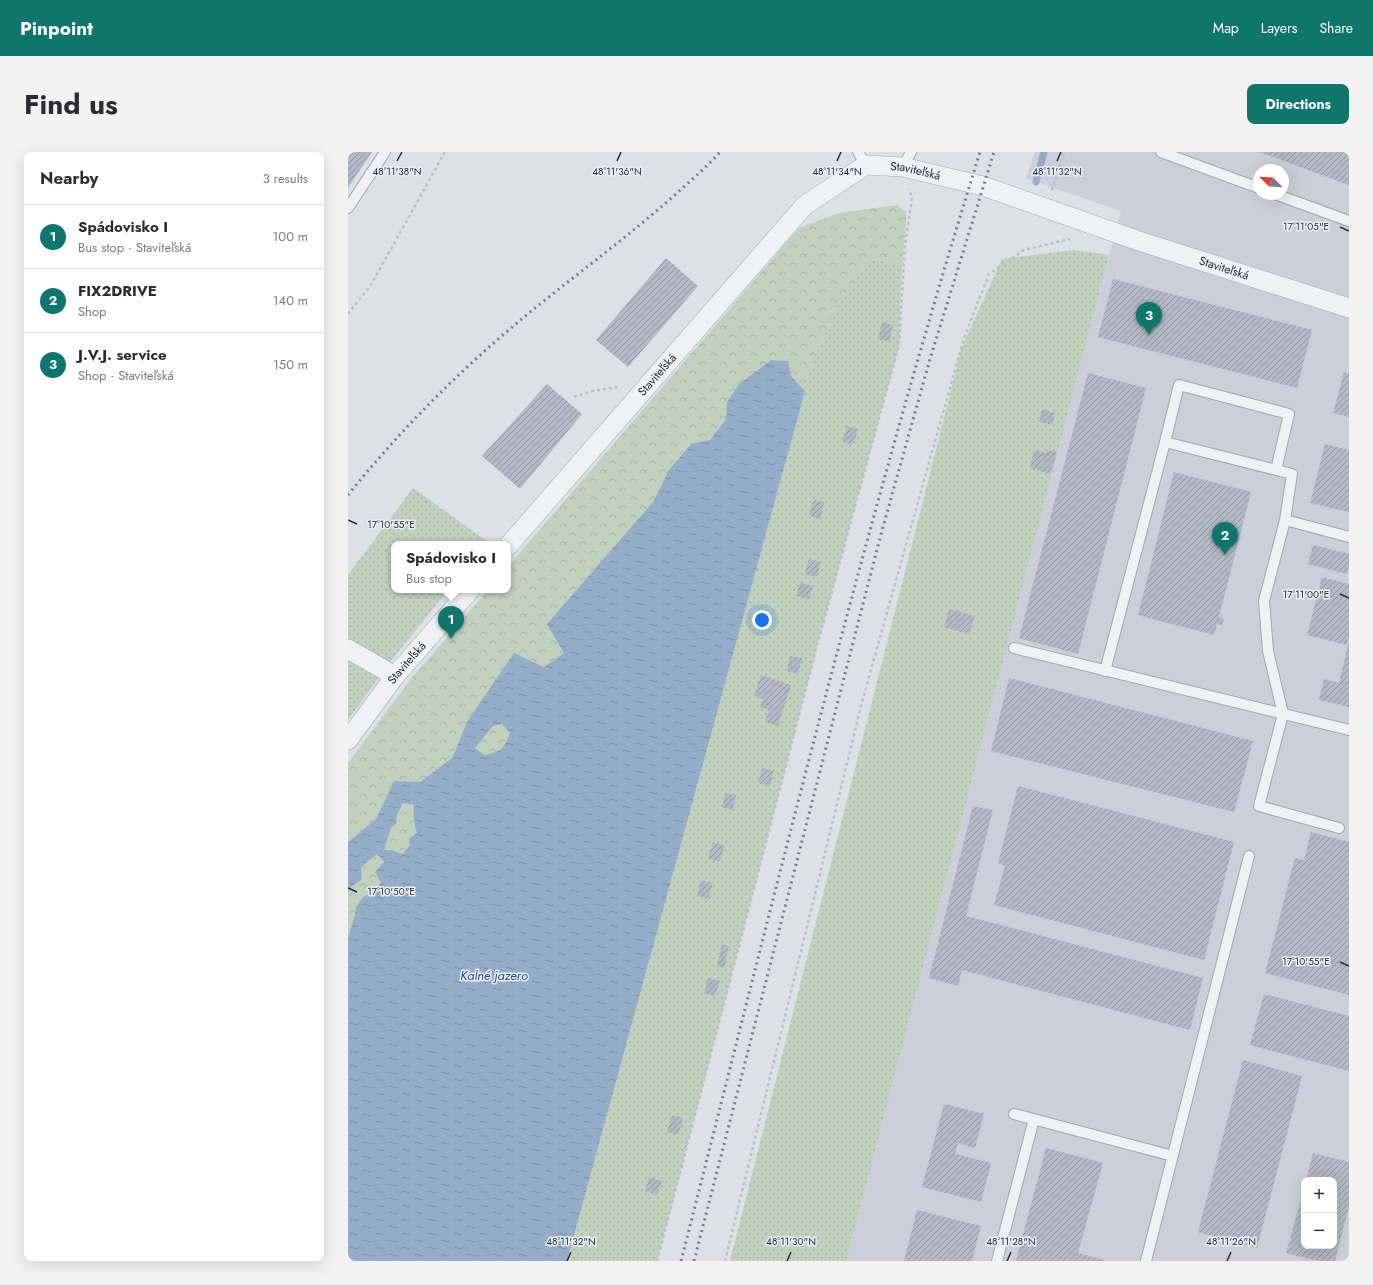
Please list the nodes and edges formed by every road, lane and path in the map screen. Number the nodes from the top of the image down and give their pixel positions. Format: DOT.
graph roads {
  1 [pos="385,152"];
  2 [pos="445,152"];
  3 [pos="1064,152"];
  4 [pos="1161,152"];
  5 [pos="862,159"];
  6 [pos="907,160"];
  7 [pos="1253,186"];
  8 [pos="1289,199"];
  9 [pos="348,208"];
  10 [pos="1047,208"];
  11 [pos="1349,221"];
  12 [pos="1070,239"];
  13 [pos="1349,308"];
  14 [pos="348,314"];
  15 [pos="651,383"];
  16 [pos="574,397"];
  17 [pos="1165,442"];
  18 [pos="1276,470"];
  19 [pos="1285,520"];
  20 [pos="1349,537"];
  21 [pos="511,543"];
  22 [pos="467,593"];
  23 [pos="1014,648"];
  24 [pos="348,649"];
  25 [pos="1105,670"];
  26 [pos="395,676"];
  27 [pos="1283,714"];
  28 [pos="1349,730"];
  29 [pos="348,740"];
  30 [pos="1339,828"];
  31 [pos="1249,856"];
  32 [pos="1014,1114"];
  33 [pos="1034,1119"];
  34 [pos="1173,1156"];
  35 [pos="658,1261"];
  36 [pos="725,1261"];
  37 [pos="997,1261"];
  38 [pos="1146,1261"];
  1 -- 9 [label="lane"];
  2 -- 14 [label="path"];
  3 -- 10 [label="path"];
  4 -- 7 [label="lane"];
  5 -- 6 [label="street, Staviteľská"];
  5 -- 15 [label="street, Staviteľská"];
  6 -- 10 [label="street, Staviteľská"];
  6 -- 35 [label="path"];
  8 -- 11 [label="lane"];
  10 -- 13 [label="street, Staviteľská"];
  12 -- 36 [label="path"];
  15 -- 16 [label="path"];
  15 -- 21 [label="street, Staviteľská"];
  17 -- 18 [label="lane"];
  17 -- 18 [label="lane"];
  17 -- 25 [label="lane"];
  18 -- 19 [label="lane"];
  19 -- 20 [label="lane"];
  19 -- 27 [label="lane"];
  22 -- 26 [label="street, Staviteľská"];
  23 -- 25 [label="lane"];
  24 -- 26 [label="street"];
  25 -- 27 [label="lane"];
  26 -- 29 [label="street, Staviteľská"];
  27 -- 28 [label="lane"];
  27 -- 30 [label="lane"];
  31 -- 34 [label="lane"];
  32 -- 33 [label="lane"];
  33 -- 34 [label="lane"];
  33 -- 37 [label="lane"];
  34 -- 38 [label="lane"];
}
